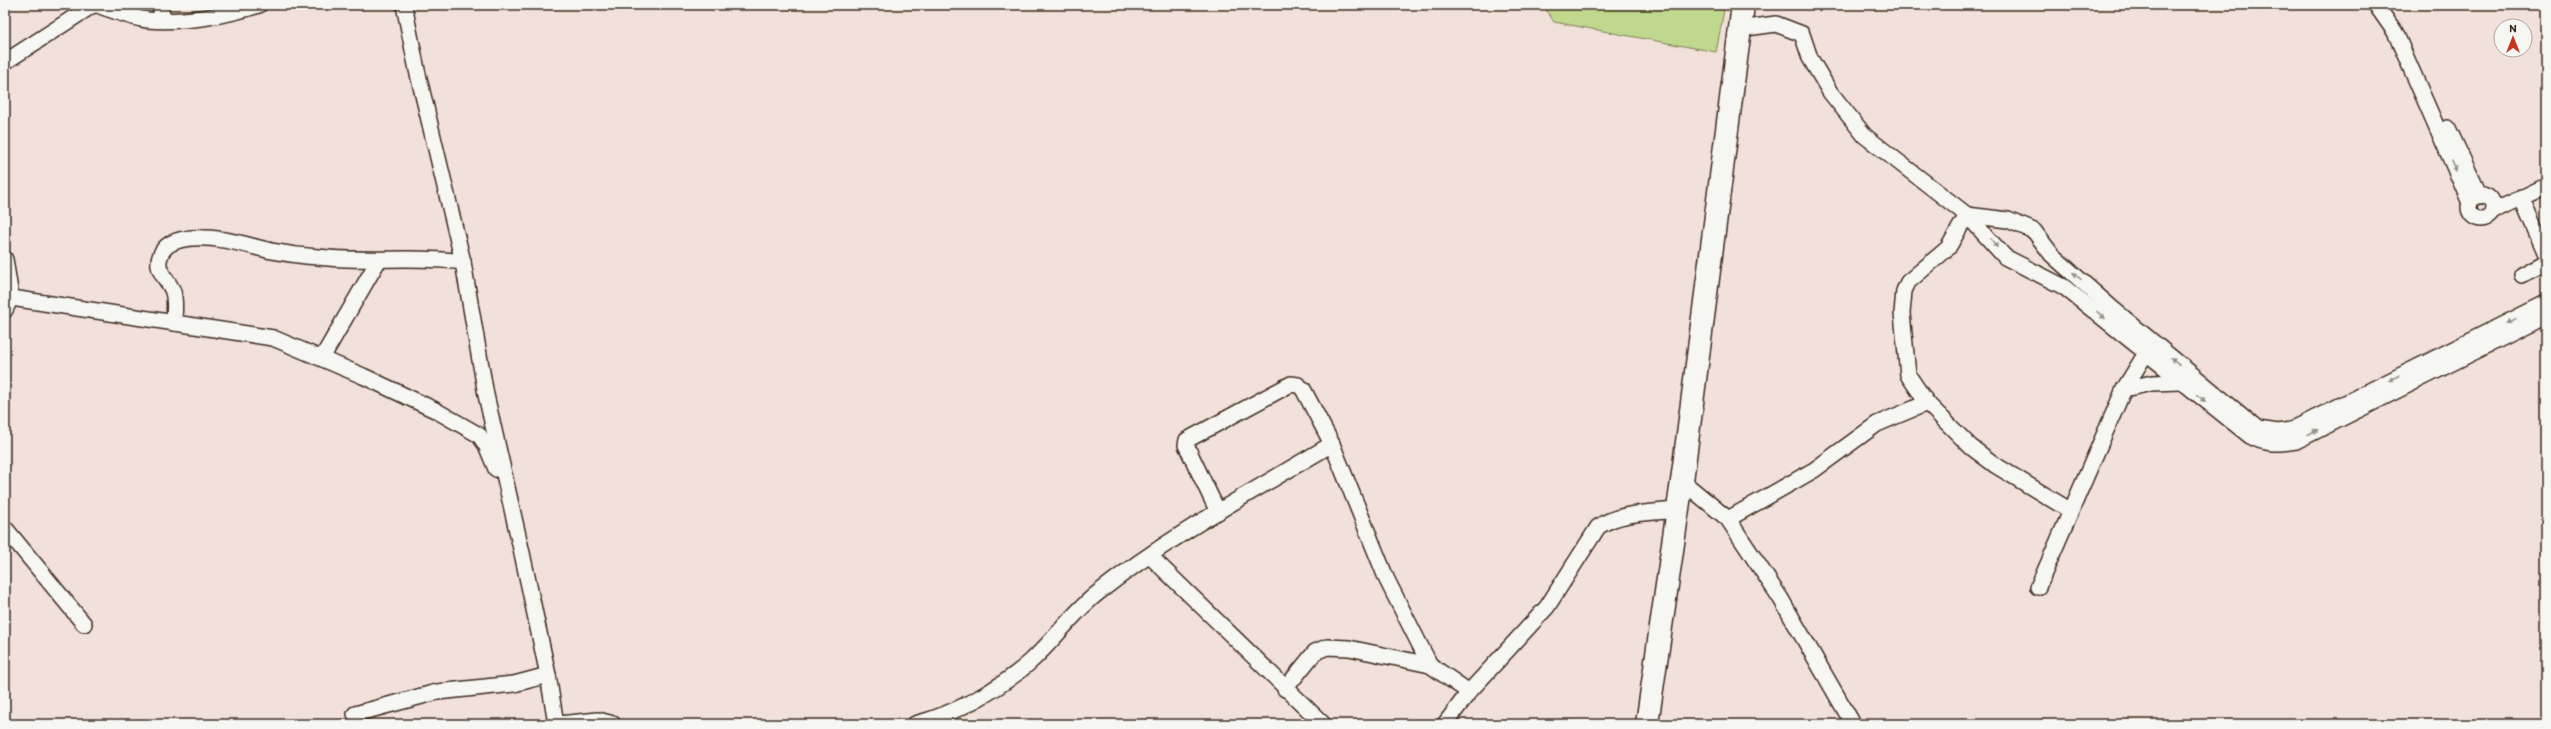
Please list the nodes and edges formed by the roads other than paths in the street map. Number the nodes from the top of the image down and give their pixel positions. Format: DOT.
graph roads {
  1 [pos="92,5"];
  2 [pos="97,5"];
  3 [pos="160,5"];
  4 [pos="259,5"];
  5 [pos="404,5"];
  6 [pos="1743,5"];
  7 [pos="2376,5"];
  8 [pos="2388,5"];
  9 [pos="163,20"];
  10 [pos="1739,29"];
  11 [pos="5,62"];
  12 [pos="2546,186"];
  13 [pos="2521,197"];
  14 [pos="2475,199"];
  15 [pos="1967,215"];
  16 [pos="2546,254"];
  17 [pos="2052,255"];
  18 [pos="5,259"];
  19 [pos="378,261"];
  20 [pos="464,262"];
  21 [pos="2546,262"];
  22 [pos="2040,274"];
  23 [pos="2522,275"];
  24 [pos="7,301"];
  25 [pos="2546,303"];
  26 [pos="2546,316"];
  27 [pos="174,323"];
  28 [pos="2149,348"];
  29 [pos="322,358"];
  30 [pos="2433,365"];
  31 [pos="2180,382"];
  32 [pos="2124,389"];
  33 [pos="1927,403"];
  34 [pos="2254,433"];
  35 [pos="1332,444"];
  36 [pos="1682,481"];
  37 [pos="507,494"];
  38 [pos="1676,510"];
  39 [pos="2071,511"];
  40 [pos="1218,512"];
  41 [pos="1728,519"];
  42 [pos="5,528"];
  43 [pos="1150,556"];
  44 [pos="2038,587"];
  45 [pos="84,624"];
  46 [pos="1430,665"];
  47 [pos="548,675"];
  48 [pos="1285,689"];
  49 [pos="1469,692"];
  50 [pos="355,714"];
  51 [pos="556,724"];
  52 [pos="559,724"];
  53 [pos="613,724"];
  54 [pos="915,724"];
  55 [pos="1323,724"];
  56 [pos="1445,724"];
  57 [pos="1646,724"];
  58 [pos="1853,724"];
  1 -- 11 [label="street"];
  2 -- 9 [label="street"];
  3 -- 9 [label="street"];
  4 -- 9 [label="street"];
  5 -- 20 [label="street"];
  6 -- 10 [label="highway"];
  7 -- 14 [label="street, one-way"];
  8 -- 14 [label="street"];
  10 -- 15 [label="street"];
  10 -- 36 [label="highway"];
  12 -- 13 [label="street"];
  13 -- 14 [label="street"];
  13 -- 16 [label="street"];
  15 -- 17 [label="street"];
  15 -- 22 [label="street, one-way"];
  15 -- 33 [label="street"];
  17 -- 22 [label="street"];
  28 -- 17 [label="street, one-way"];
  18 -- 24 [label="street"];
  19 -- 20 [label="street"];
  19 -- 27 [label="street"];
  19 -- 29 [label="street"];
  20 -- 37 [label="street"];
  21 -- 23 [label="street"];
  22 -- 28 [label="street, one-way"];
  24 -- 27 [label="street"];
  25 -- 30 [label="street, one-way"];
  26 -- 30 [label="street"];
  27 -- 29 [label="street"];
  28 -- 31 [label="street"];
  28 -- 32 [label="street"];
  34 -- 28 [label="street, one-way"];
  29 -- 37 [label="street"];
  30 -- 34 [label="street"];
  31 -- 32 [label="street"];
  31 -- 34 [label="street, one-way"];
  32 -- 39 [label="street"];
  33 -- 39 [label="street"];
  33 -- 41 [label="street"];
  35 -- 40 [label="street"];
  35 -- 40 [label="street"];
  35 -- 46 [label="street"];
  36 -- 38 [label="highway"];
  36 -- 41 [label="street"];
  37 -- 47 [label="street"];
  38 -- 49 [label="street"];
  38 -- 57 [label="highway"];
  39 -- 44 [label="street"];
  40 -- 43 [label="street"];
  41 -- 58 [label="street"];
  42 -- 45 [label="street"];
  43 -- 48 [label="street"];
  43 -- 54 [label="street"];
  46 -- 48 [label="street"];
  46 -- 49 [label="street"];
  47 -- 50 [label="street"];
  47 -- 51 [label="street"];
  48 -- 55 [label="street"];
  49 -- 56 [label="street"];
  52 -- 53 [label="street"];
}
